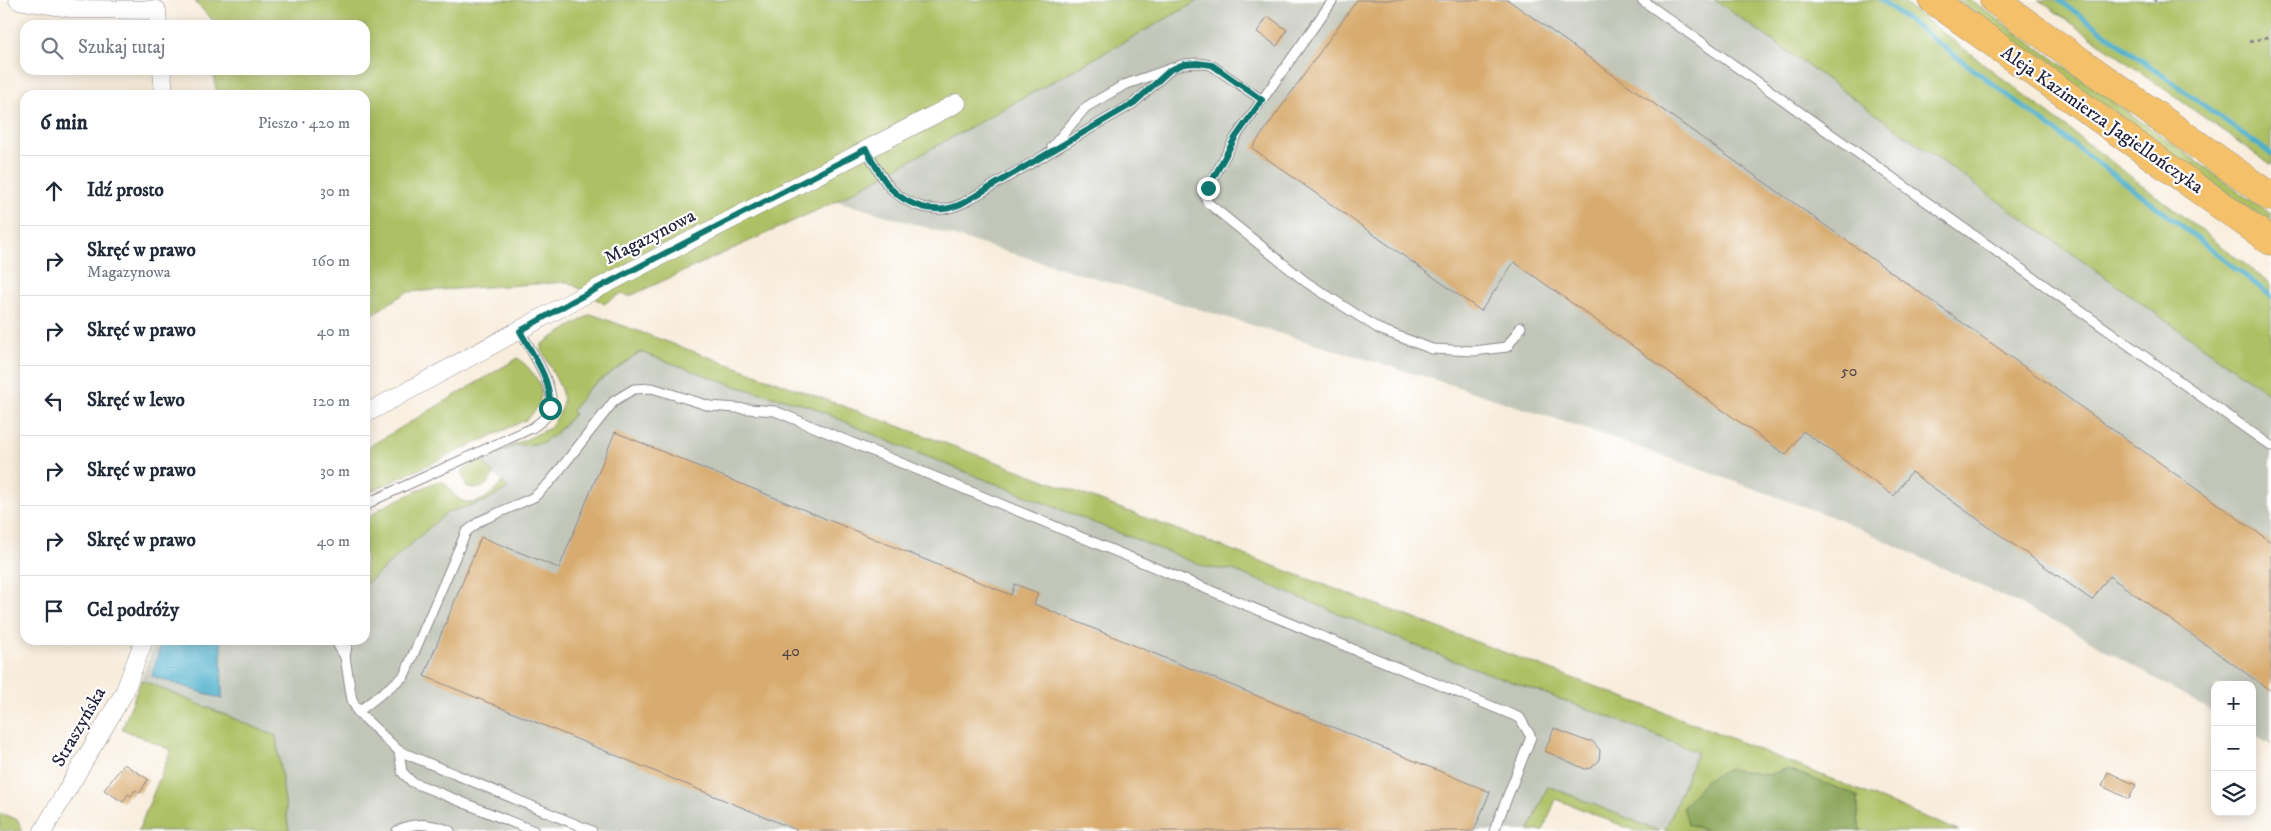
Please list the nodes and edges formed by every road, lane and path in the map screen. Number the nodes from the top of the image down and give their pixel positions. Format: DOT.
graph roads {
  1 [pos="18,0"];
  2 [pos="1333,0"];
  3 [pos="1642,0"];
  4 [pos="1933,0"];
  5 [pos="1994,0"];
  6 [pos="158,12"];
  7 [pos="2271,36"];
  8 [pos="2249,42"];
  9 [pos="1170,70"];
  10 [pos="162,75"];
  11 [pos="164,90"];
  12 [pos="1262,100"];
  13 [pos="957,103"];
  14 [pos="866,149"];
  15 [pos="1047,153"];
  16 [pos="2271,197"];
  17 [pos="2271,241"];
  18 [pos="1521,327"];
  19 [pos="520,331"];
  20 [pos="370,411"];
  21 [pos="2271,446"];
  22 [pos="370,503"];
  23 [pos="142,645"];
  24 [pos="337,645"];
  25 [pos="347,645"];
  26 [pos="345,658"];
  27 [pos="358,712"];
  28 [pos="399,751"];
  29 [pos="43,831"];
  30 [pos="397,831"];
  31 [pos="450,831"];
  32 [pos="534,831"];
  33 [pos="592,831"];
  34 [pos="1494,831"];
  1 -- 6 [label="street"];
  2 -- 12 [label="lane"];
  3 -- 21 [label="lane"];
  4 -- 17 [label="highway, Aleja Kazimierza Jagiellończyka"];
  5 -- 16 [label="highway, Aleja Kazimierza Jagiellończyka"];
  7 -- 8 [label="path"];
  9 -- 12 [label="lane"];
  9 -- 15 [label="lane"];
  9 -- 15 [label="lane"];
  10 -- 11 [label="street"];
  12 -- 18 [label="lane"];
  13 -- 14 [label="street, Magazynowa"];
  14 -- 15 [label="lane"];
  14 -- 19 [label="street, Magazynowa"];
  19 -- 20 [label="street, Magazynowa"];
  19 -- 22 [label="lane"];
  23 -- 29 [label="street, Straszyńska"];
  24 -- 26 [label="lane"];
  25 -- 26 [label="lane"];
  26 -- 27 [label="lane"];
  27 -- 28 [label="lane"];
  27 -- 34 [label="lane"];
  28 -- 32 [label="lane"];
  28 -- 33 [label="lane"];
  30 -- 31 [label="lane"];
}
